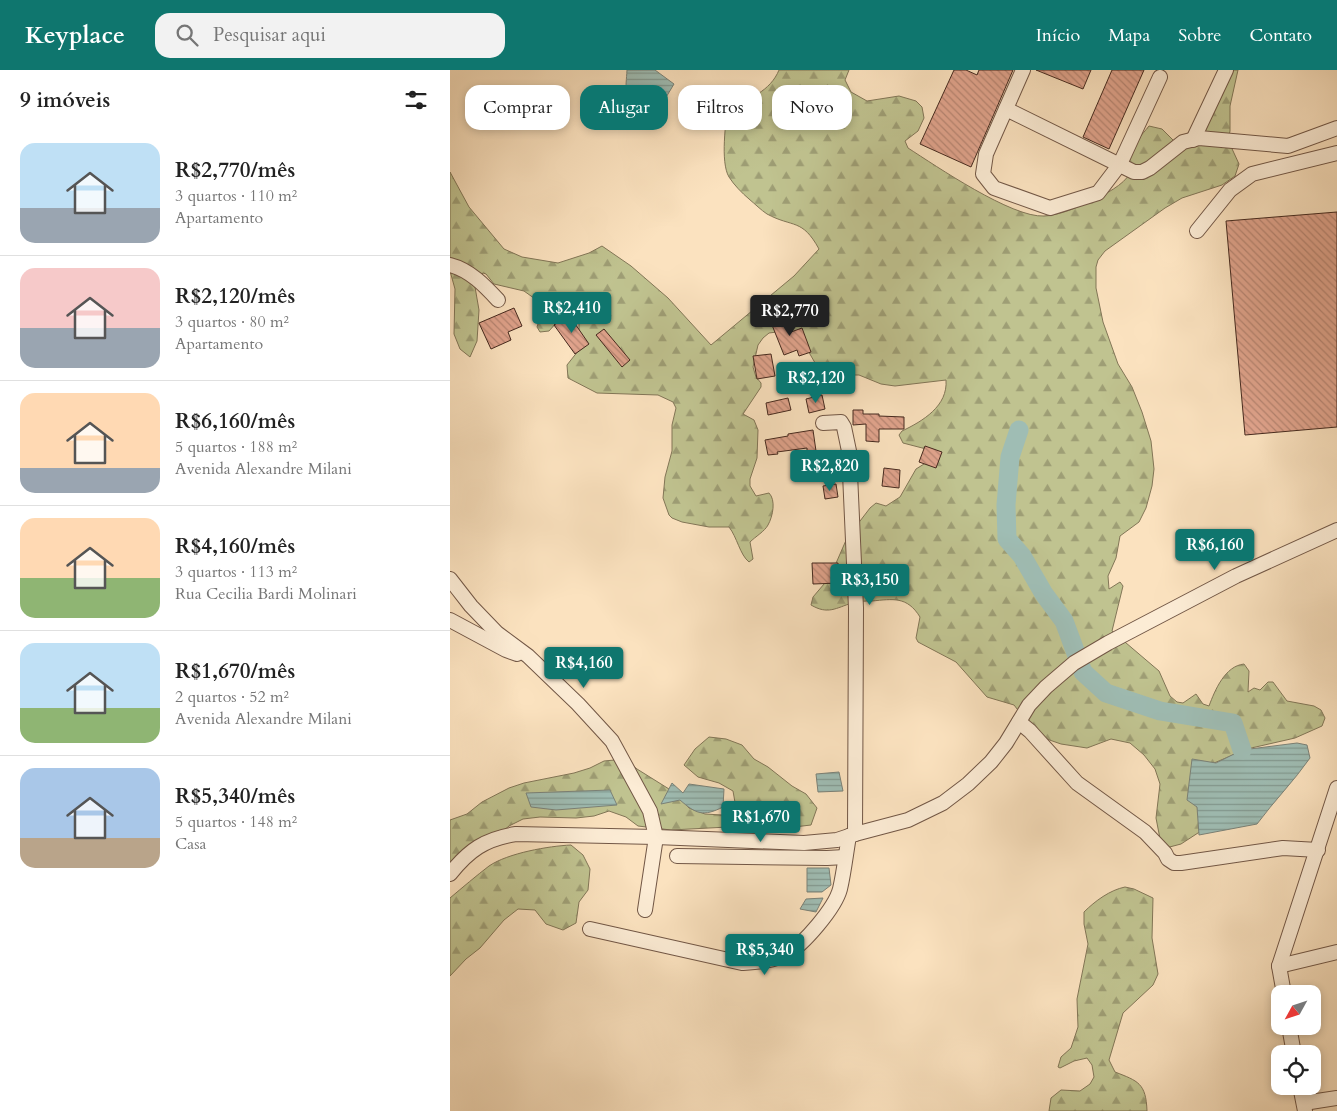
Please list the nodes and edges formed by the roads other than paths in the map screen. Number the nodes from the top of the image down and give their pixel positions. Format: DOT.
graph roads {
  1 [pos="1023,70"];
  2 [pos="1226,70"];
  3 [pos="1160,77"];
  4 [pos="1006,109"];
  5 [pos="1337,128"];
  6 [pos="1193,140"];
  7 [pos="1337,153"];
  8 [pos="1120,164"];
  9 [pos="1197,231"];
  10 [pos="450,265"];
  11 [pos="498,300"];
  12 [pos="823,423"];
  13 [pos="1337,530"];
  14 [pos="450,579"];
  15 [pos="450,620"];
  16 [pos="528,656"];
  17 [pos="1019,722"];
  18 [pos="1337,788"];
  19 [pos="852,835"];
  20 [pos="656,837"];
  21 [pos="1318,850"];
  22 [pos="676,856"];
  23 [pos="845,857"];
  24 [pos="450,874"];
  25 [pos="645,910"];
  26 [pos="590,929"];
  27 [pos="1337,952"];
  28 [pos="1279,966"];
  29 [pos="1282,985"];
  30 [pos="1337,1098"];
  31 [pos="1305,1107"];
  1 -- 4 [label="street"];
  2 -- 6 [label="street"];
  3 -- 8 [label="street"];
  4 -- 8 [label="street"];
  4 -- 8 [label="street"];
  5 -- 6 [label="street"];
  6 -- 8 [label="street"];
  7 -- 9 [label="street"];
  10 -- 11 [label="street"];
  12 -- 19 [label="street"];
  13 -- 17 [label="street"];
  14 -- 16 [label="street"];
  15 -- 16 [label="street"];
  16 -- 20 [label="street"];
  17 -- 19 [label="street"];
  17 -- 21 [label="street"];
  18 -- 21 [label="street"];
  19 -- 20 [label="street"];
  19 -- 23 [label="street"];
  20 -- 24 [label="street"];
  20 -- 25 [label="street"];
  21 -- 28 [label="street"];
  22 -- 23 [label="street"];
  23 -- 26 [label="street"];
  27 -- 28 [label="street"];
  28 -- 29 [label="street"];
  30 -- 31 [label="street"];
}
